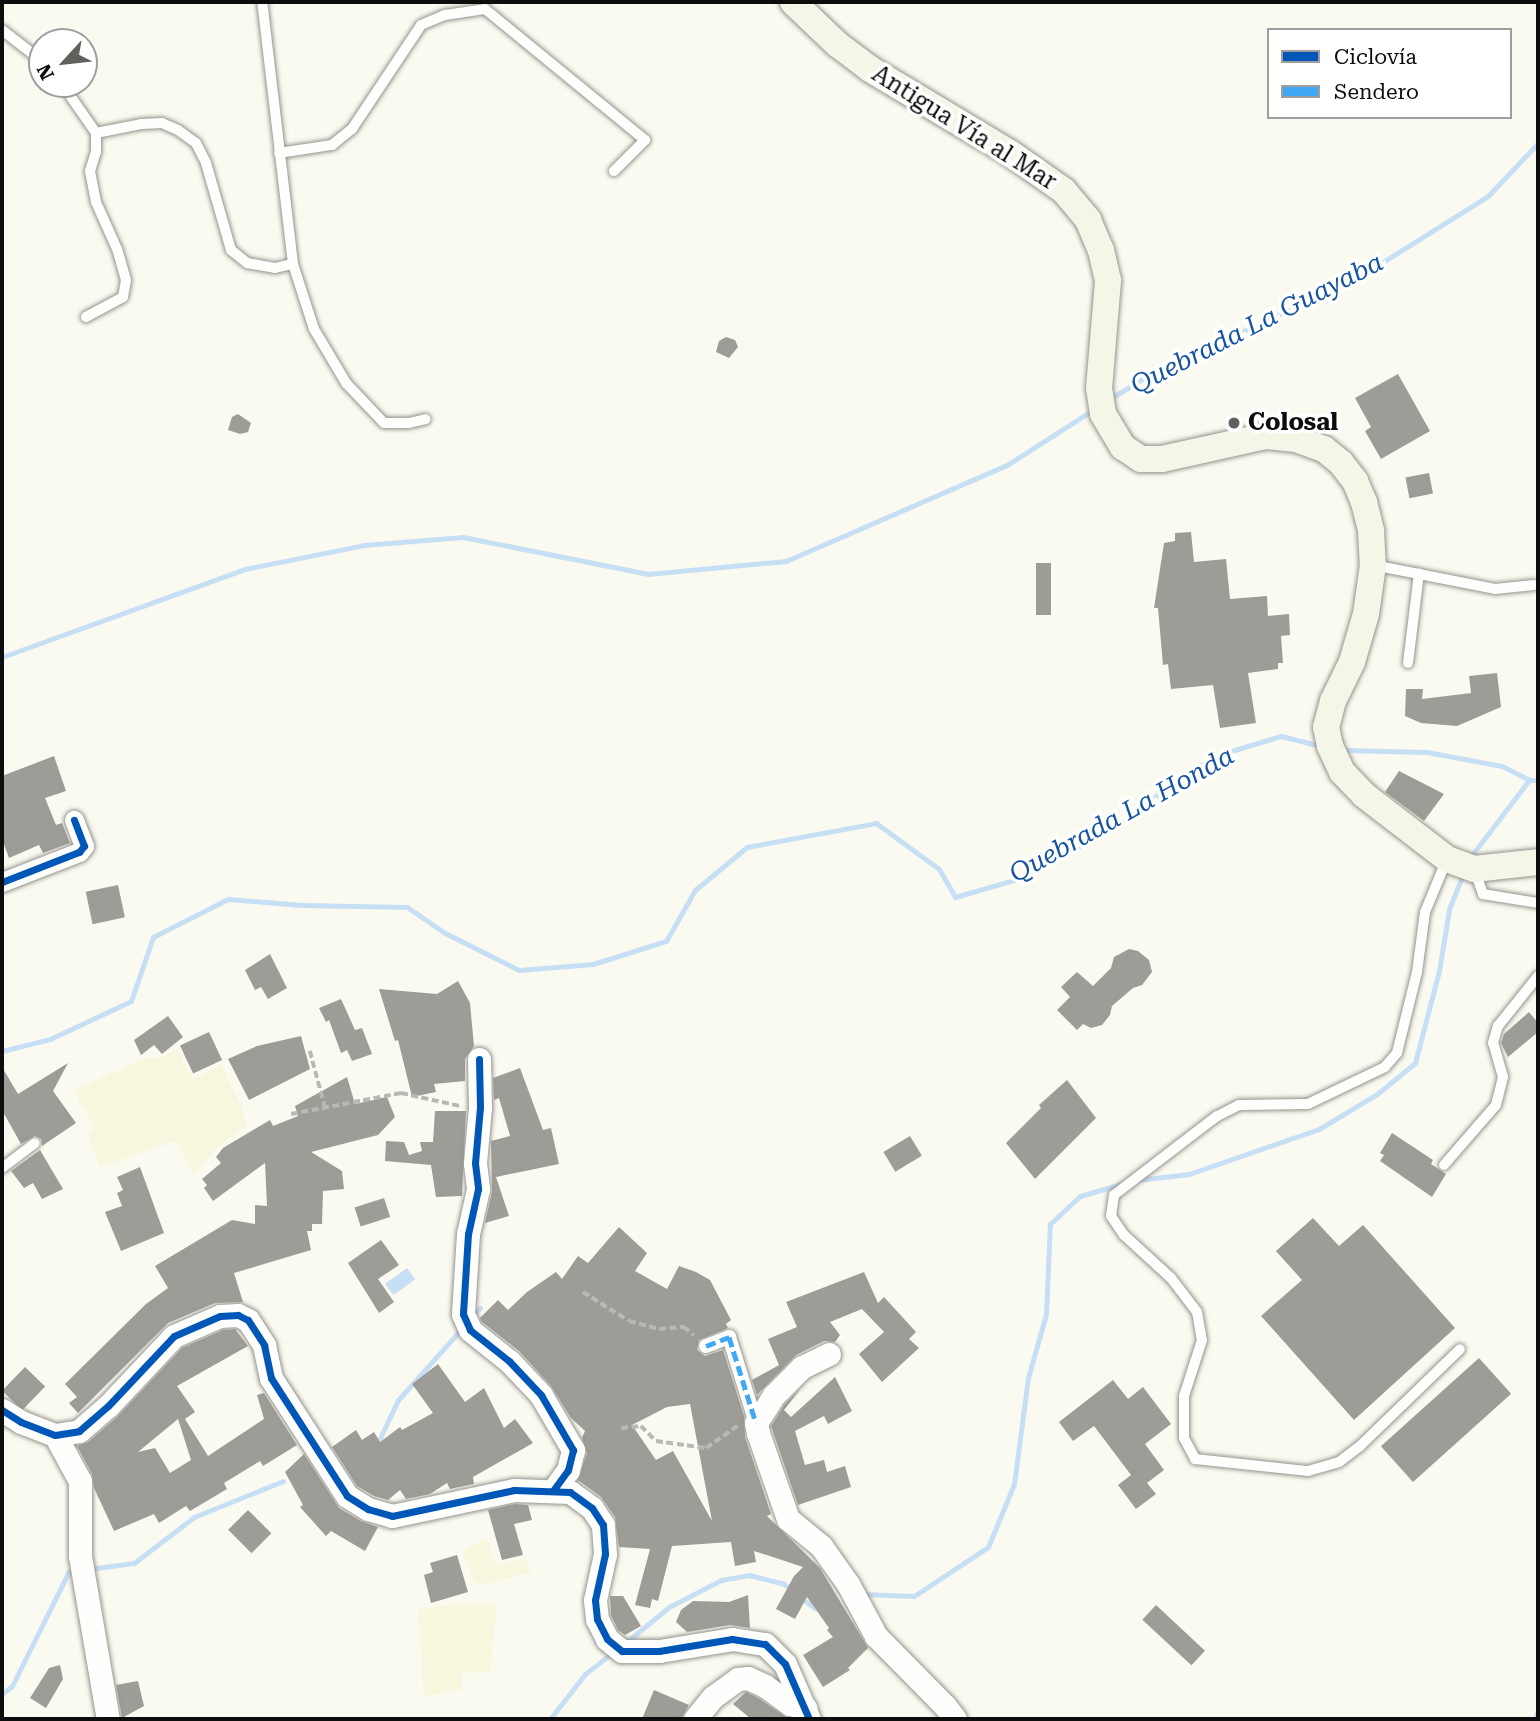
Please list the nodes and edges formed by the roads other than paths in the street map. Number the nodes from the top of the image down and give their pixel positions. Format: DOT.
graph roads {
  1 [pos="262,2"];
  2 [pos="793,2"];
  3 [pos="2,30"];
  4 [pos="28,50"];
  5 [pos="72,98"];
  6 [pos="96,134"];
  7 [pos="279,153"];
  8 [pos="614,171"];
  9 [pos="293,264"];
  10 [pos="86,317"];
  11 [pos="426,419"];
  12 [pos="1373,565"];
  13 [pos="1419,574"];
  14 [pos="1534,584"];
  15 [pos="1408,663"];
  16 [pos="74,820"];
  17 [pos="1538,862"];
  18 [pos="1461,864"];
  19 [pos="2,882"];
  20 [pos="1538,903"];
  21 [pos="1538,976"];
  22 [pos="479,1059"];
  23 [pos="35,1143"];
  24 [pos="1444,1165"];
  25 [pos="2,1168"];
  26 [pos="706,1346"];
  27 [pos="1460,1349"];
  28 [pos="829,1354"];
  29 [pos="2,1410"];
  30 [pos="756,1423"];
  31 [pos="55,1436"];
  32 [pos="554,1489"];
  33 [pos="807,1714"];
  34 [pos="108,1719"];
  35 [pos="695,1719"];
  36 [pos="954,1719"];
  1 -- 7 [label="lane"];
  2 -- 12 [label="main road, Antigua Vía al Mar"];
  3 -- 4 [label="lane"];
  5 -- 6 [label="lane"];
  6 -- 9 [label="lane"];
  6 -- 10 [label="lane"];
  7 -- 8 [label="lane"];
  7 -- 9 [label="lane"];
  9 -- 11 [label="lane"];
  12 -- 13 [label="lane"];
  12 -- 18 [label="main road, Antigua Vía al Mar"];
  13 -- 14 [label="lane"];
  13 -- 15 [label="lane"];
  16 -- 19 [label="street"];
  17 -- 18 [label="main road"];
  18 -- 20 [label="lane"];
  18 -- 27 [label="lane"];
  21 -- 24 [label="lane"];
  22 -- 32 [label="street"];
  23 -- 25 [label="lane"];
  26 -- 30 [label="street"];
  28 -- 30 [label="street"];
  29 -- 31 [label="street"];
  30 -- 36 [label="street"];
  31 -- 32 [label="street"];
  31 -- 34 [label="street"];
  32 -- 33 [label="street"];
  33 -- 35 [label="street"];
}
